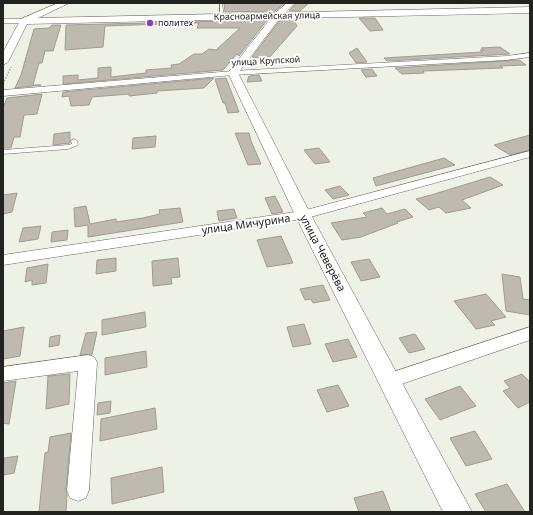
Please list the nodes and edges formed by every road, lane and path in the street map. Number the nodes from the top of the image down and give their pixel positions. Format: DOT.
graph roads {
  1 [pos="65,3"];
  2 [pos="221,3"];
  3 [pos="291,3"];
  4 [pos="530,10"];
  5 [pos="277,16"];
  6 [pos="222,17"];
  7 [pos="3,21"];
  8 [pos="24,21"];
  9 [pos="530,55"];
  10 [pos="8,64"];
  11 [pos="233,73"];
  12 [pos="3,85"];
  13 [pos="3,93"];
  14 [pos="74,141"];
  15 [pos="3,152"];
  16 [pos="530,154"];
  17 [pos="303,215"];
  18 [pos="3,260"];
  19 [pos="530,333"];
  20 [pos="3,374"];
  21 [pos="390,380"];
  22 [pos="78,490"];
  23 [pos="458,512"];
  1 -- 8 [label="main road"];
  2 -- 6 [label="lane"];
  3 -- 5 [label="street"];
  4 -- 5 [label="main road, Красноармейская улица"];
  5 -- 6 [label="main road, Красноармейская улица"];
  5 -- 11 [label="street"];
  6 -- 8 [label="main road, Красноармейская улица"];
  7 -- 8 [label="street, Красноармейская улица"];
  8 -- 10 [label="main road"];
  9 -- 11 [label="street, улица Крупской"];
  10 -- 12 [label="path"];
  11 -- 13 [label="street, улица Крупской"];
  11 -- 17 [label="street, улица Чеверёва"];
  14 -- 15 [label="lane"];
  16 -- 17 [label="street, улица Мичурина"];
  17 -- 18 [label="street, улица Мичурина"];
  17 -- 21 [label="street, улица Чеверёва"];
  19 -- 21 [label="street"];
  20 -- 22 [label="street"];
  21 -- 23 [label="street, улица Чеверёва"];
}
